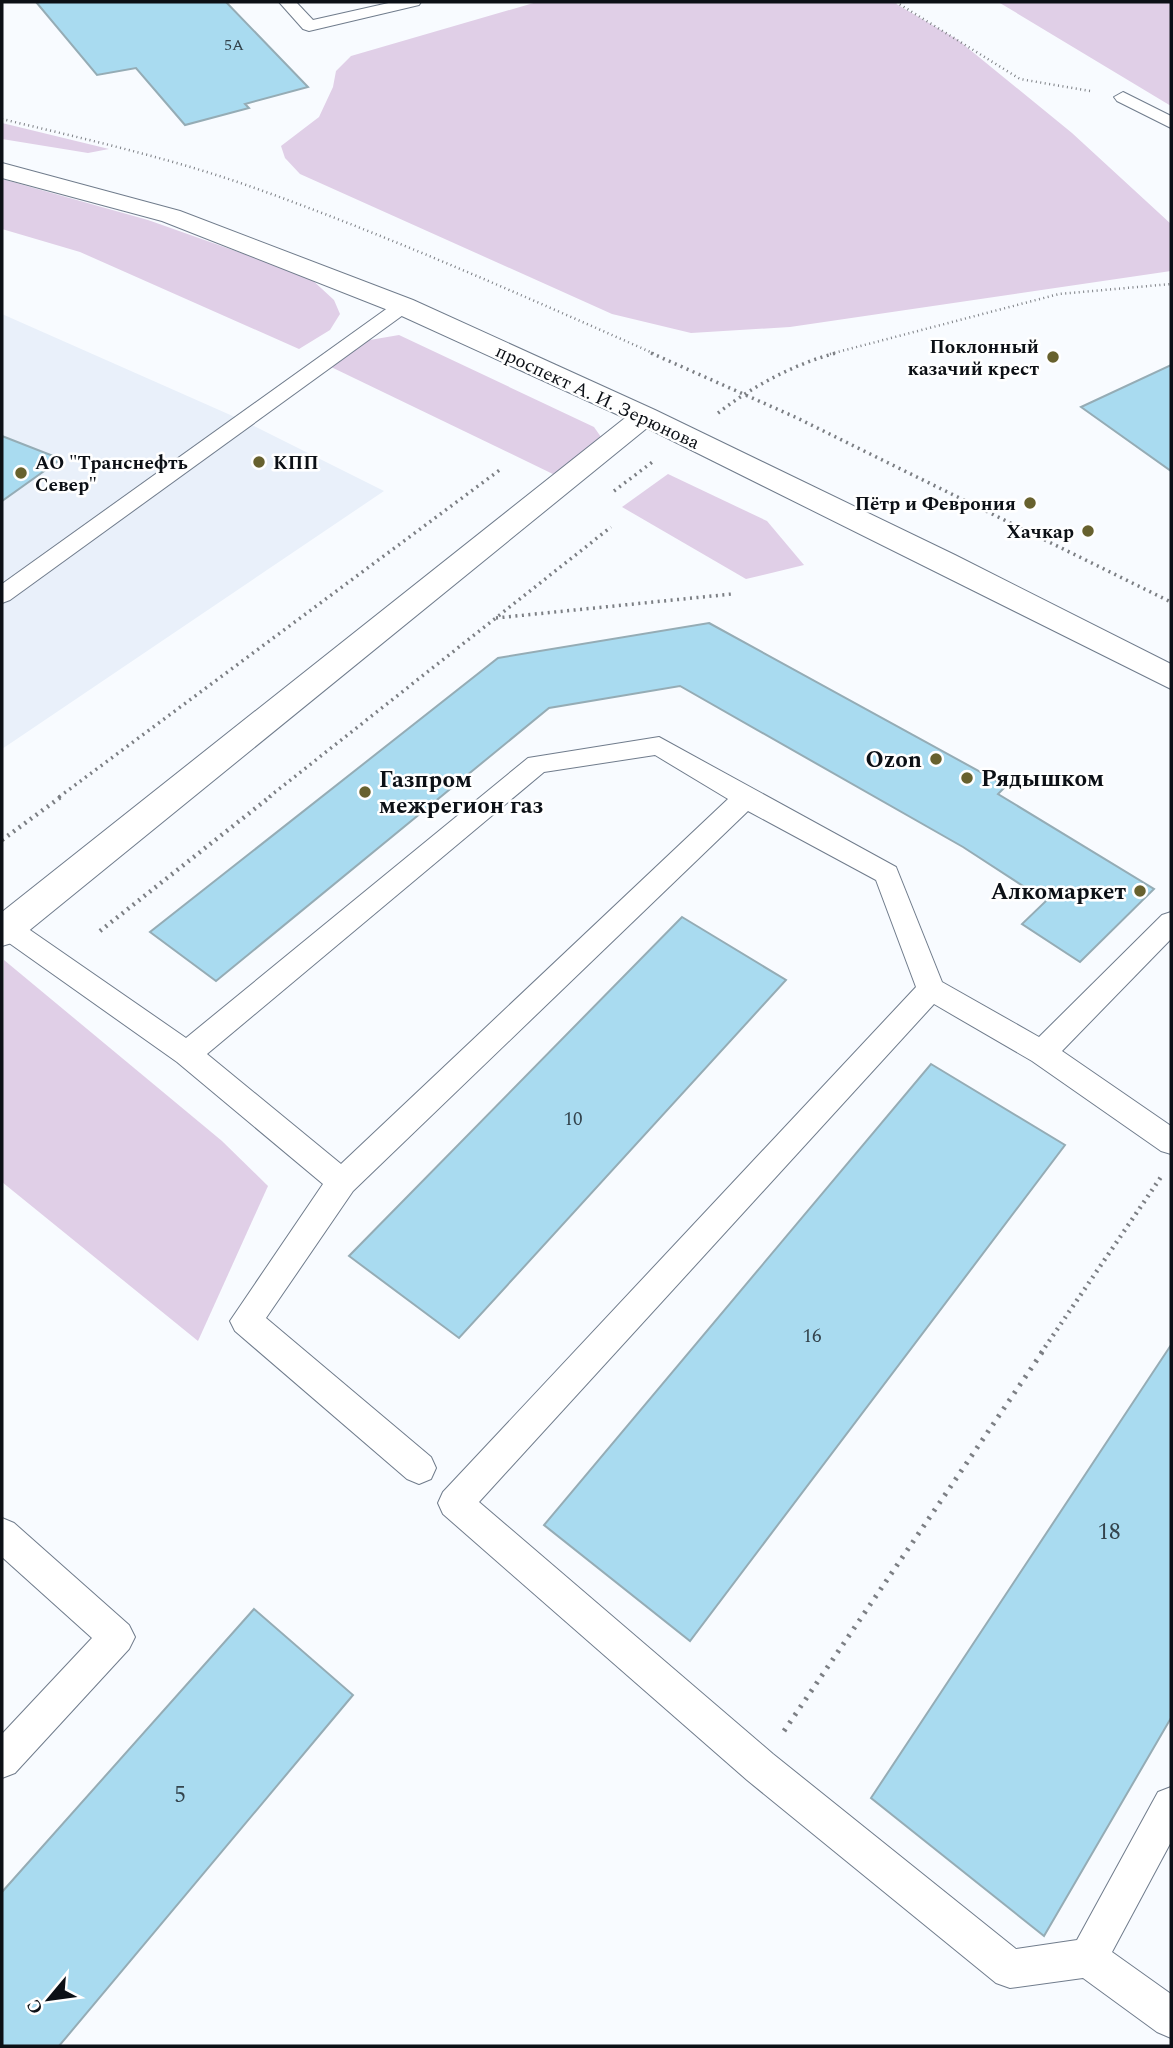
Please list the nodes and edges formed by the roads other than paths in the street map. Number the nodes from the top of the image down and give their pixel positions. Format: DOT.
graph roads {
  1 [pos="287,2"];
  2 [pos="413,2"];
  3 [pos="1122,97"];
  4 [pos="1171,123"];
  5 [pos="2,170"];
  6 [pos="403,306"];
  7 [pos="645,416"];
  8 [pos="2,595"];
  9 [pos="1171,678"];
  10 [pos="746,798"];
  11 [pos="1171,922"];
  12 [pos="4,930"];
  13 [pos="931,989"];
  14 [pos="1042,1053"];
  15 [pos="187,1054"];
  16 [pos="1171,1142"];
  17 [pos="342,1182"];
  18 [pos="419,1468"];
  19 [pos="2,1535"];
  20 [pos="2,1760"];
  21 [pos="1171,1805"];
  22 [pos="1088,1958"];
  23 [pos="1171,2018"];
  1 -- 2 [label="lane"];
  3 -- 4 [label="lane"];
  5 -- 6 [label="street, проспект А. И. Зерюнова"];
  6 -- 7 [label="street, проспект А. И. Зерюнова"];
  6 -- 8 [label="lane"];
  7 -- 9 [label="street, проспект А. И. Зерюнова"];
  7 -- 12 [label="street"];
  10 -- 13 [label="lane"];
  10 -- 15 [label="lane"];
  10 -- 17 [label="lane"];
  11 -- 14 [label="lane"];
  12 -- 15 [label="lane"];
  13 -- 14 [label="lane"];
  13 -- 22 [label="lane"];
  14 -- 16 [label="lane"];
  15 -- 17 [label="lane"];
  17 -- 18 [label="lane"];
  19 -- 20 [label="lane"];
  21 -- 22 [label="lane"];
  22 -- 23 [label="lane"];
}
